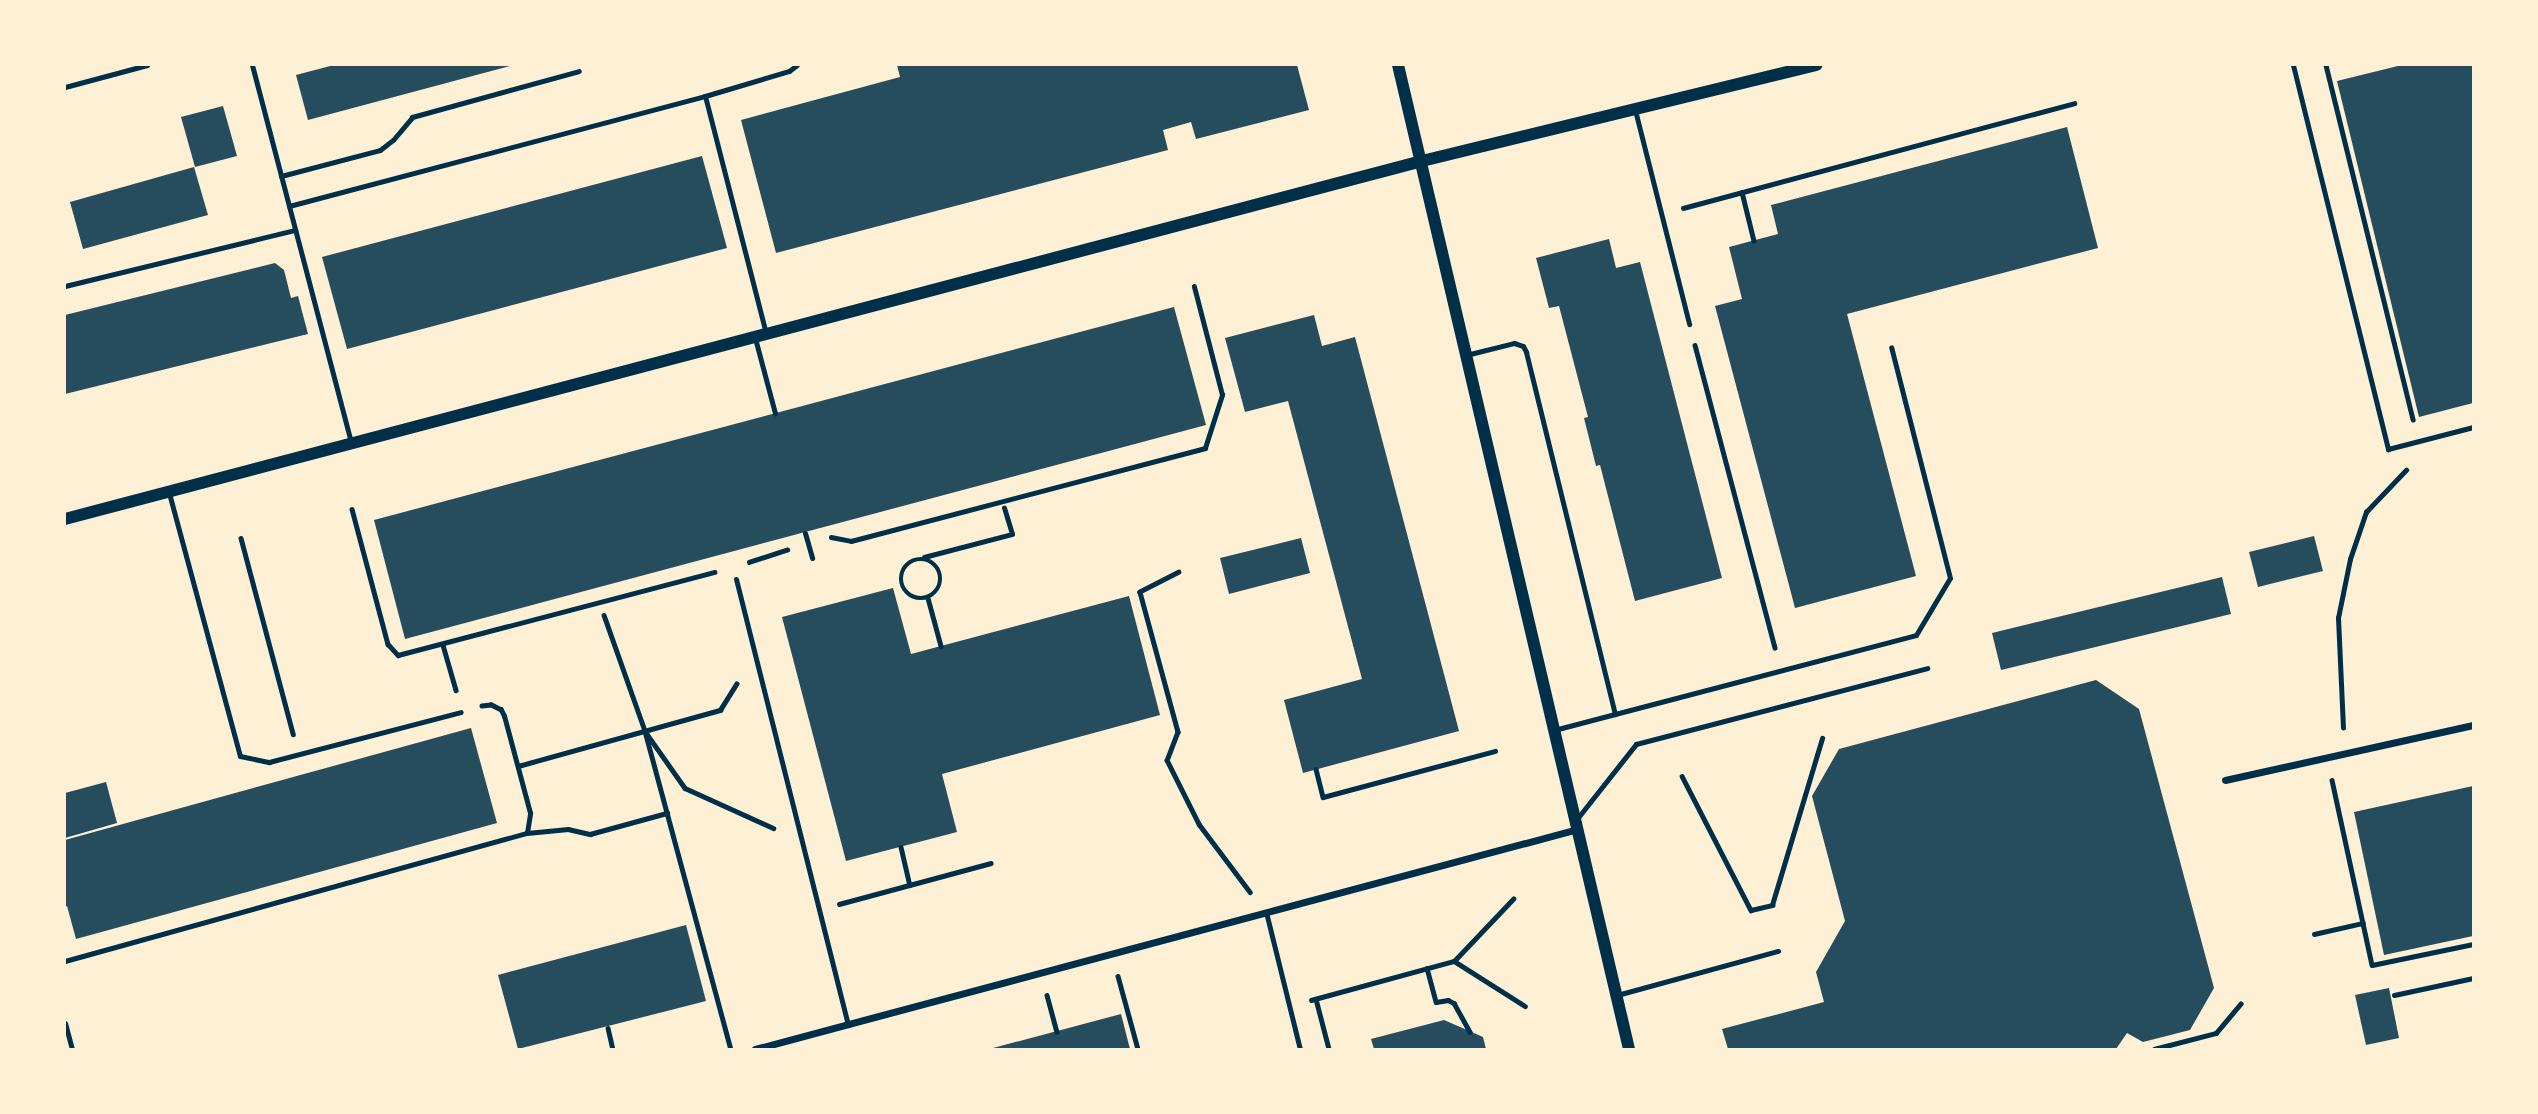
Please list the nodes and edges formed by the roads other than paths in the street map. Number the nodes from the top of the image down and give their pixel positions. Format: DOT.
graph roads {
  1 [pos="147,65"];
  2 [pos="254,65"];
  3 [pos="797,65"];
  4 [pos="1398,65"];
  5 [pos="1816,65"];
  6 [pos="2293,65"];
  7 [pos="579,71"];
  8 [pos="65,87"];
  9 [pos="705,96"];
  10 [pos="1634,108"];
  11 [pos="1422,161"];
  12 [pos="281,176"];
  13 [pos="289,206"];
  14 [pos="295,230"];
  15 [pos="65,286"];
  16 [pos="1689,324"];
  17 [pos="760,335"];
  18 [pos="1891,347"];
  19 [pos="1465,355"];
  20 [pos="775,413"];
  21 [pos="2473,427"];
  22 [pos="351,443"];
  23 [pos="169,491"];
  24 [pos="65,519"];
  25 [pos="805,533"];
  26 [pos="812,558"];
  27 [pos="736,579"];
  28 [pos="1927,668"];
  29 [pos="461,712"];
  30 [pos="1615,714"];
  31 [pos="2473,725"];
  32 [pos="1554,730"];
  33 [pos="2225,780"];
  34 [pos="1577,825"];
  35 [pos="1266,912"];
  36 [pos="1778,951"];
  37 [pos="2473,978"];
  38 [pos="1617,995"];
  39 [pos="2394,995"];
  40 [pos="65,1023"];
  41 [pos="848,1025"];
  42 [pos="72,1049"];
  43 [pos="755,1049"];
  44 [pos="1300,1049"];
  45 [pos="1629,1049"];
  1 -- 8 [label="lane"];
  2 -- 12 [label="lane"];
  3 -- 9 [label="lane"];
  4 -- 11 [label="street"];
  5 -- 10 [label="street"];
  6 -- 21 [label="lane"];
  7 -- 12 [label="lane"];
  9 -- 13 [label="lane"];
  9 -- 17 [label="lane"];
  10 -- 11 [label="street"];
  10 -- 16 [label="lane"];
  11 -- 17 [label="street"];
  11 -- 19 [label="street"];
  12 -- 13 [label="lane"];
  13 -- 14 [label="lane"];
  14 -- 15 [label="lane"];
  14 -- 22 [label="lane"];
  17 -- 20 [label="lane"];
  17 -- 22 [label="street"];
  18 -- 30 [label="lane"];
  19 -- 30 [label="lane"];
  19 -- 32 [label="street"];
  22 -- 23 [label="street"];
  23 -- 24 [label="street"];
  23 -- 29 [label="lane"];
  25 -- 26 [label="lane"];
  27 -- 41 [label="lane"];
  28 -- 34 [label="lane"];
  30 -- 32 [label="lane"];
  31 -- 33 [label="street"];
  32 -- 34 [label="street"];
  34 -- 35 [label="street"];
  34 -- 38 [label="street"];
  35 -- 41 [label="street"];
  35 -- 44 [label="lane"];
  36 -- 38 [label="lane"];
  37 -- 39 [label="lane"];
  38 -- 45 [label="street"];
  40 -- 42 [label="lane"];
  41 -- 43 [label="street"];
}
